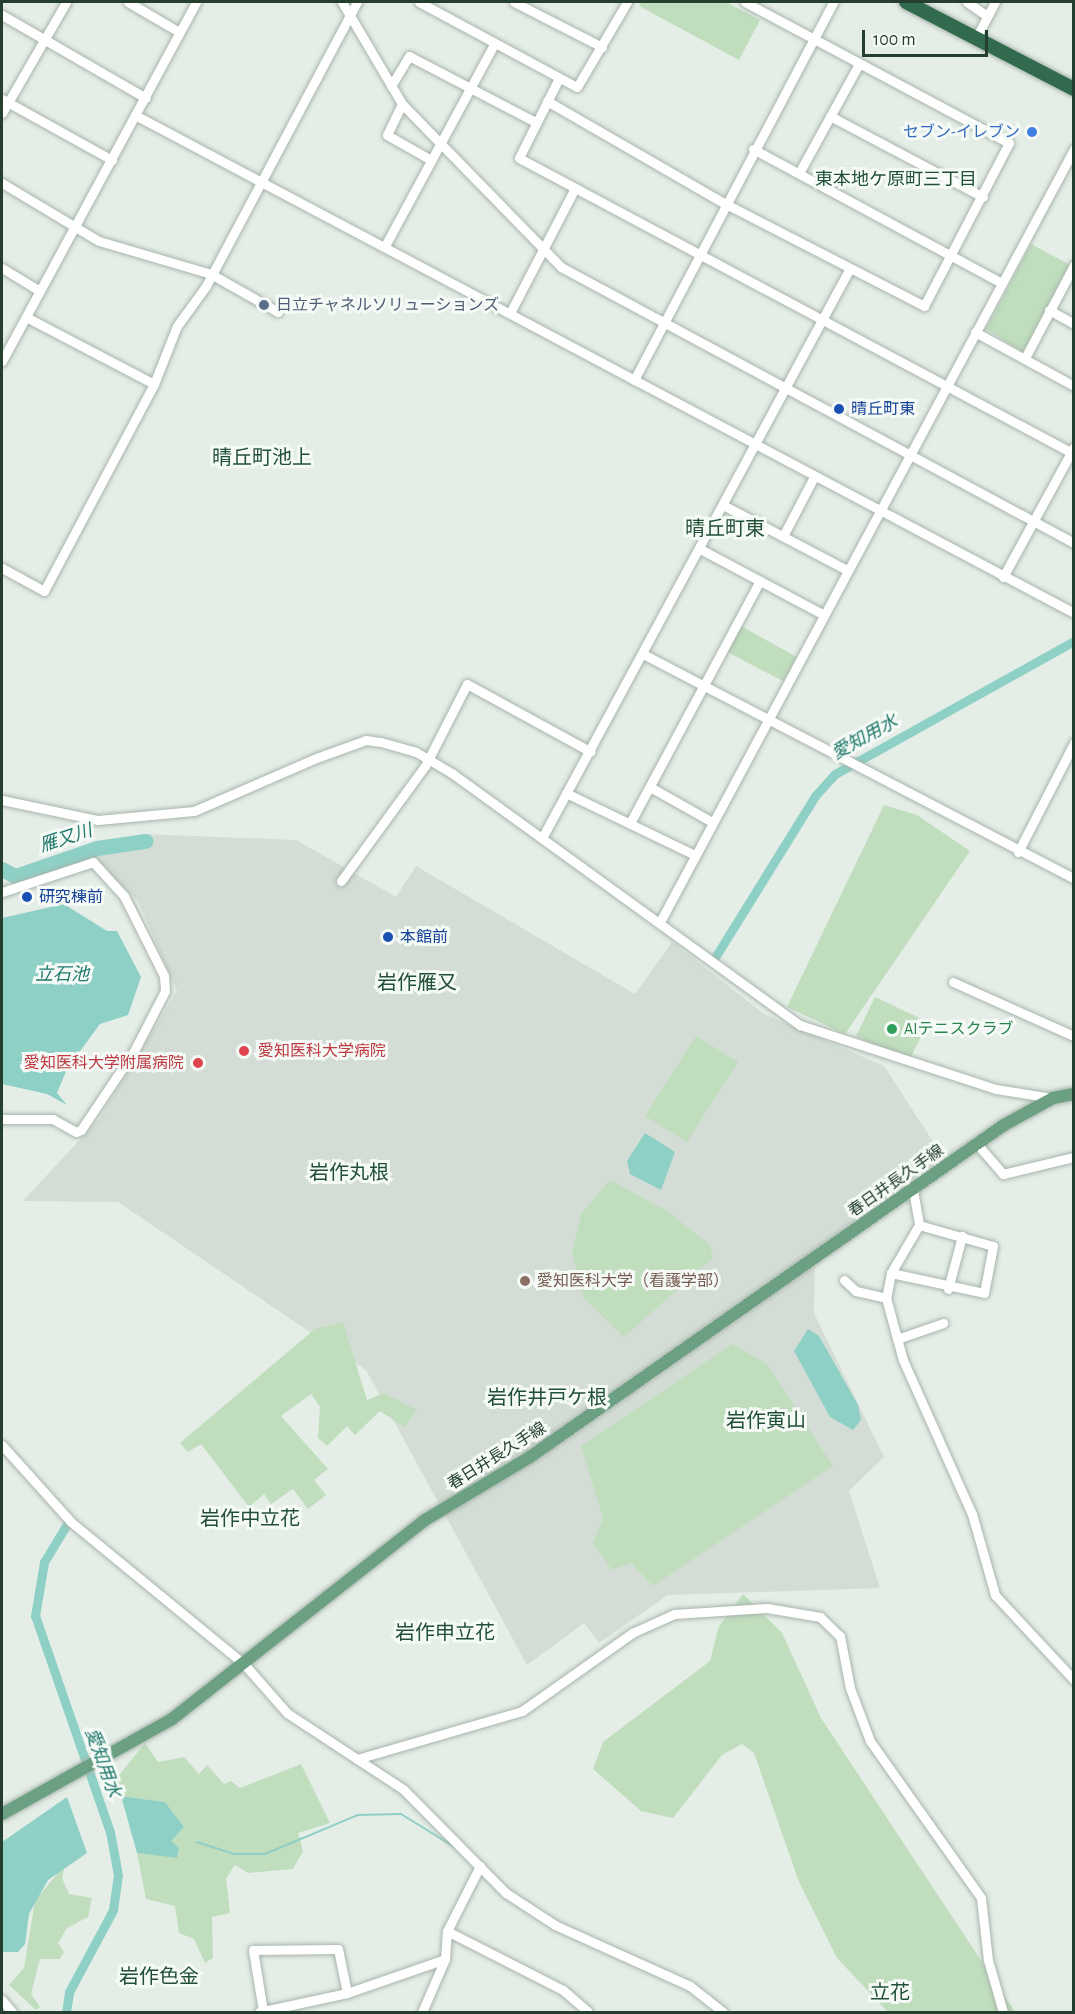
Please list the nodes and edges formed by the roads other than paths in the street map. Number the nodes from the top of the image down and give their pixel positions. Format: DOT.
graph roads {
  1 [pos="66,2"];
  2 [pos="128,2"];
  3 [pos="196,2"];
  4 [pos="342,2"];
  5 [pos="357,2"];
  6 [pos="419,2"];
  7 [pos="514,2"];
  8 [pos="627,2"];
  9 [pos="744,2"];
  10 [pos="833,2"];
  11 [pos="906,2"];
  12 [pos="967,2"];
  13 [pos="995,2"];
  14 [pos="2,15"];
  15 [pos="350,16"];
  16 [pos="987,16"];
  17 [pos="179,32"];
  18 [pos="976,38"];
  19 [pos="44,39"];
  20 [pos="813,39"];
  21 [pos="494,44"];
  22 [pos="602,47"];
  23 [pos="859,64"];
  24 [pos="559,78"];
  25 [pos="392,86"];
  26 [pos="1074,89"];
  27 [pos="470,90"];
  28 [pos="146,98"];
  29 [pos="4,101"];
  30 [pos="547,101"];
  31 [pos="402,104"];
  32 [pos="2,113"];
  33 [pos="135,115"];
  34 [pos="831,116"];
  35 [pos="535,122"];
  36 [pos="441,143"];
  37 [pos="753,149"];
  38 [pos="1074,149"];
  39 [pos="112,160"];
  40 [pos="431,160"];
  41 [pos="799,173"];
  42 [pos="262,180"];
  43 [pos="2,183"];
  44 [pos="575,188"];
  45 [pos="983,197"];
  46 [pos="724,203"];
  47 [pos="76,225"];
  48 [pos="385,246"];
  49 [pos="544,249"];
  50 [pos="699,254"];
  51 [pos="952,256"];
  52 [pos="1074,265"];
  53 [pos="2,268"];
  54 [pos="849,270"];
  55 [pos="211,274"];
  56 [pos="1002,283"];
  57 [pos="40,291"];
  58 [pos="1049,310"];
  59 [pos="278,312"];
  60 [pos="510,313"];
  61 [pos="26,317"];
  62 [pos="822,321"];
  63 [pos="665,322"];
  64 [pos="1074,324"];
  65 [pos="975,332"];
  66 [pos="3,356"];
  67 [pos="1025,358"];
  68 [pos="634,380"];
  69 [pos="154,384"];
  70 [pos="946,386"];
  71 [pos="1074,386"];
  72 [pos="787,389"];
  73 [pos="755,446"];
  74 [pos="1073,451"];
  75 [pos="910,455"];
  76 [pos="814,477"];
  77 [pos="723,505"];
  78 [pos="878,511"];
  79 [pos="1033,524"];
  80 [pos="783,536"];
  81 [pos="1074,543"];
  82 [pos="700,549"];
  83 [pos="2,568"];
  84 [pos="847,570"];
  85 [pos="1003,578"];
  86 [pos="760,581"];
  87 [pos="822,614"];
  88 [pos="1074,614"];
  89 [pos="643,654"];
  90 [pos="704,683"];
  91 [pos="767,715"];
  92 [pos="1074,743"];
  93 [pos="591,752"];
  94 [pos="428,758"];
  95 [pos="650,787"];
  96 [pos="566,793"];
  97 [pos="2,800"];
  98 [pos="712,822"];
  99 [pos="630,823"];
  100 [pos="542,838"];
  101 [pos="1018,852"];
  102 [pos="695,855"];
  103 [pos="1074,878"];
  104 [pos="342,881"];
  105 [pos="2,892"];
  106 [pos="661,920"];
  107 [pos="953,982"];
  108 [pos="1074,1036"];
  109 [pos="1074,1094"];
  110 [pos="1053,1098"];
  111 [pos="2,1119"];
  112 [pos="977,1144"];
  113 [pos="1074,1157"];
  114 [pos="913,1190"];
  115 [pos="920,1225"];
  116 [pos="962,1236"];
  117 [pos="891,1273"];
  118 [pos="844,1280"];
  119 [pos="948,1289"];
  120 [pos="886,1298"];
  121 [pos="943,1323"];
  122 [pos="897,1339"];
  123 [pos="2,1445"];
  124 [pos="244,1664"];
  125 [pos="1074,1680"];
  126 [pos="357,1758"];
  127 [pos="2,1814"];
  128 [pos="480,1866"];
  129 [pos="447,1931"];
  130 [pos="445,1959"];
  131 [pos="347,1993"];
  132 [pos="2,2000"];
  133 [pos="261,2012"];
  134 [pos="12,2013"];
  135 [pos="422,2013"];
  136 [pos="588,2013"];
  137 [pos="723,2013"];
  138 [pos="1003,2013"];
  1 -- 19 [label="street"];
  2 -- 17 [label="street"];
  3 -- 17 [label="street"];
  4 -- 15 [label="street"];
  5 -- 15 [label="street"];
  6 -- 21 [label="street"];
  7 -- 22 [label="street"];
  8 -- 22 [label="street"];
  9 -- 20 [label="street"];
  10 -- 20 [label="street"];
  11 -- 18 [label="highway"];
  12 -- 16 [label="street"];
  13 -- 16 [label="street"];
  14 -- 19 [label="street"];
  15 -- 25 [label="street"];
  15 -- 42 [label="street"];
  16 -- 18 [label="street"];
  17 -- 28 [label="street"];
  18 -- 26 [label="highway"];
  19 -- 28 [label="street"];
  19 -- 29 [label="street"];
  20 -- 23 [label="street"];
  20 -- 37 [label="street"];
  21 -- 24 [label="street"];
  21 -- 27 [label="street"];
  22 -- 24 [label="street"];
  23 -- 34 [label="street"];
  23 -- 45 [label="street"];
  24 -- 30 [label="street"];
  25 -- 27 [label="street"];
  25 -- 31 [label="street"];
  27 -- 35 [label="street"];
  27 -- 36 [label="street"];
  28 -- 33 [label="street"];
  29 -- 32 [label="street"];
  29 -- 39 [label="street"];
  30 -- 35 [label="street"];
  30 -- 46 [label="street"];
  31 -- 36 [label="street"];
  31 -- 40 [label="street"];
  33 -- 39 [label="street"];
  33 -- 42 [label="street"];
  34 -- 41 [label="street"];
  34 -- 45 [label="street"];
  35 -- 44 [label="street"];
  36 -- 40 [label="street"];
  36 -- 49 [label="street"];
  37 -- 41 [label="street"];
  37 -- 46 [label="street"];
  38 -- 56 [label="street"];
  39 -- 47 [label="street"];
  40 -- 48 [label="street"];
  41 -- 51 [label="street"];
  42 -- 48 [label="street"];
  42 -- 55 [label="street"];
  43 -- 47 [label="street"];
  44 -- 49 [label="street"];
  44 -- 50 [label="street"];
  45 -- 51 [label="street"];
  46 -- 50 [label="street"];
  46 -- 54 [label="street"];
  47 -- 55 [label="street"];
  47 -- 57 [label="street"];
  48 -- 60 [label="street"];
  49 -- 60 [label="street"];
  49 -- 63 [label="street"];
  50 -- 62 [label="street"];
  50 -- 63 [label="street"];
  51 -- 54 [label="street"];
  51 -- 56 [label="street"];
  52 -- 58 [label="street"];
  53 -- 57 [label="street"];
  54 -- 62 [label="street"];
  55 -- 59 [label="street"];
  55 -- 69 [label="street"];
  56 -- 65 [label="street"];
  57 -- 61 [label="street"];
  58 -- 64 [label="street"];
  58 -- 67 [label="street"];
  60 -- 68 [label="street"];
  61 -- 66 [label="street"];
  61 -- 69 [label="street"];
  62 -- 70 [label="street"];
  62 -- 72 [label="street"];
  63 -- 68 [label="street"];
  63 -- 72 [label="street"];
  65 -- 67 [label="street"];
  65 -- 70 [label="street"];
  67 -- 71 [label="street"];
  68 -- 73 [label="street"];
  69 -- 83 [label="street"];
  70 -- 74 [label="street"];
  70 -- 75 [label="street"];
  72 -- 73 [label="street"];
  72 -- 75 [label="street"];
  73 -- 76 [label="street"];
  73 -- 77 [label="street"];
  74 -- 79 [label="street"];
  75 -- 78 [label="street"];
  75 -- 79 [label="street"];
  76 -- 78 [label="street"];
  76 -- 80 [label="street"];
  77 -- 80 [label="street"];
  77 -- 82 [label="street"];
  78 -- 84 [label="street"];
  78 -- 85 [label="street"];
  79 -- 81 [label="street"];
  79 -- 85 [label="street"];
  80 -- 84 [label="street"];
  82 -- 86 [label="street"];
  82 -- 89 [label="street"];
  84 -- 87 [label="street"];
  85 -- 88 [label="street"];
  86 -- 87 [label="street"];
  86 -- 90 [label="street"];
  87 -- 91 [label="street"];
  89 -- 90 [label="street"];
  89 -- 93 [label="street"];
  90 -- 91 [label="street"];
  90 -- 95 [label="street"];
  91 -- 98 [label="street"];
  91 -- 101 [label="street"];
  92 -- 101 [label="street"];
  93 -- 94 [label="street"];
  93 -- 96 [label="street"];
  94 -- 97 [label="street"];
  94 -- 100 [label="street"];
  94 -- 104 [label="street"];
  95 -- 98 [label="street"];
  95 -- 99 [label="street"];
  96 -- 99 [label="street"];
  96 -- 100 [label="street"];
  98 -- 102 [label="street"];
  99 -- 102 [label="street"];
  100 -- 106 [label="street"];
  101 -- 103 [label="street"];
  102 -- 106 [label="street"];
  105 -- 111 [label="street"];
  106 -- 110 [label="street"];
  107 -- 108 [label="street"];
  109 -- 110 [label="main road, 春日井長久手線"];
  110 -- 112 [label="main road, 春日井長久手線"];
  112 -- 113 [label="street"];
  112 -- 114 [label="main road, 春日井長久手線"];
  114 -- 115 [label="street"];
  114 -- 124 [label="main road, 春日井長久手線"];
  115 -- 116 [label="street"];
  115 -- 117 [label="street"];
  116 -- 119 [label="street"];
  116 -- 119 [label="street"];
  117 -- 119 [label="street"];
  117 -- 120 [label="street"];
  118 -- 120 [label="street"];
  120 -- 122 [label="street"];
  121 -- 122 [label="street"];
  122 -- 125 [label="street"];
  123 -- 124 [label="street"];
  124 -- 126 [label="street"];
  124 -- 127 [label="main road, 春日井長久手線"];
  126 -- 128 [label="street"];
  126 -- 138 [label="street"];
  128 -- 129 [label="street"];
  128 -- 137 [label="street"];
  129 -- 130 [label="street"];
  129 -- 136 [label="street"];
  130 -- 131 [label="street"];
  130 -- 135 [label="street"];
  131 -- 133 [label="street"];
  131 -- 133 [label="street"];
  132 -- 134 [label="street"];
}
